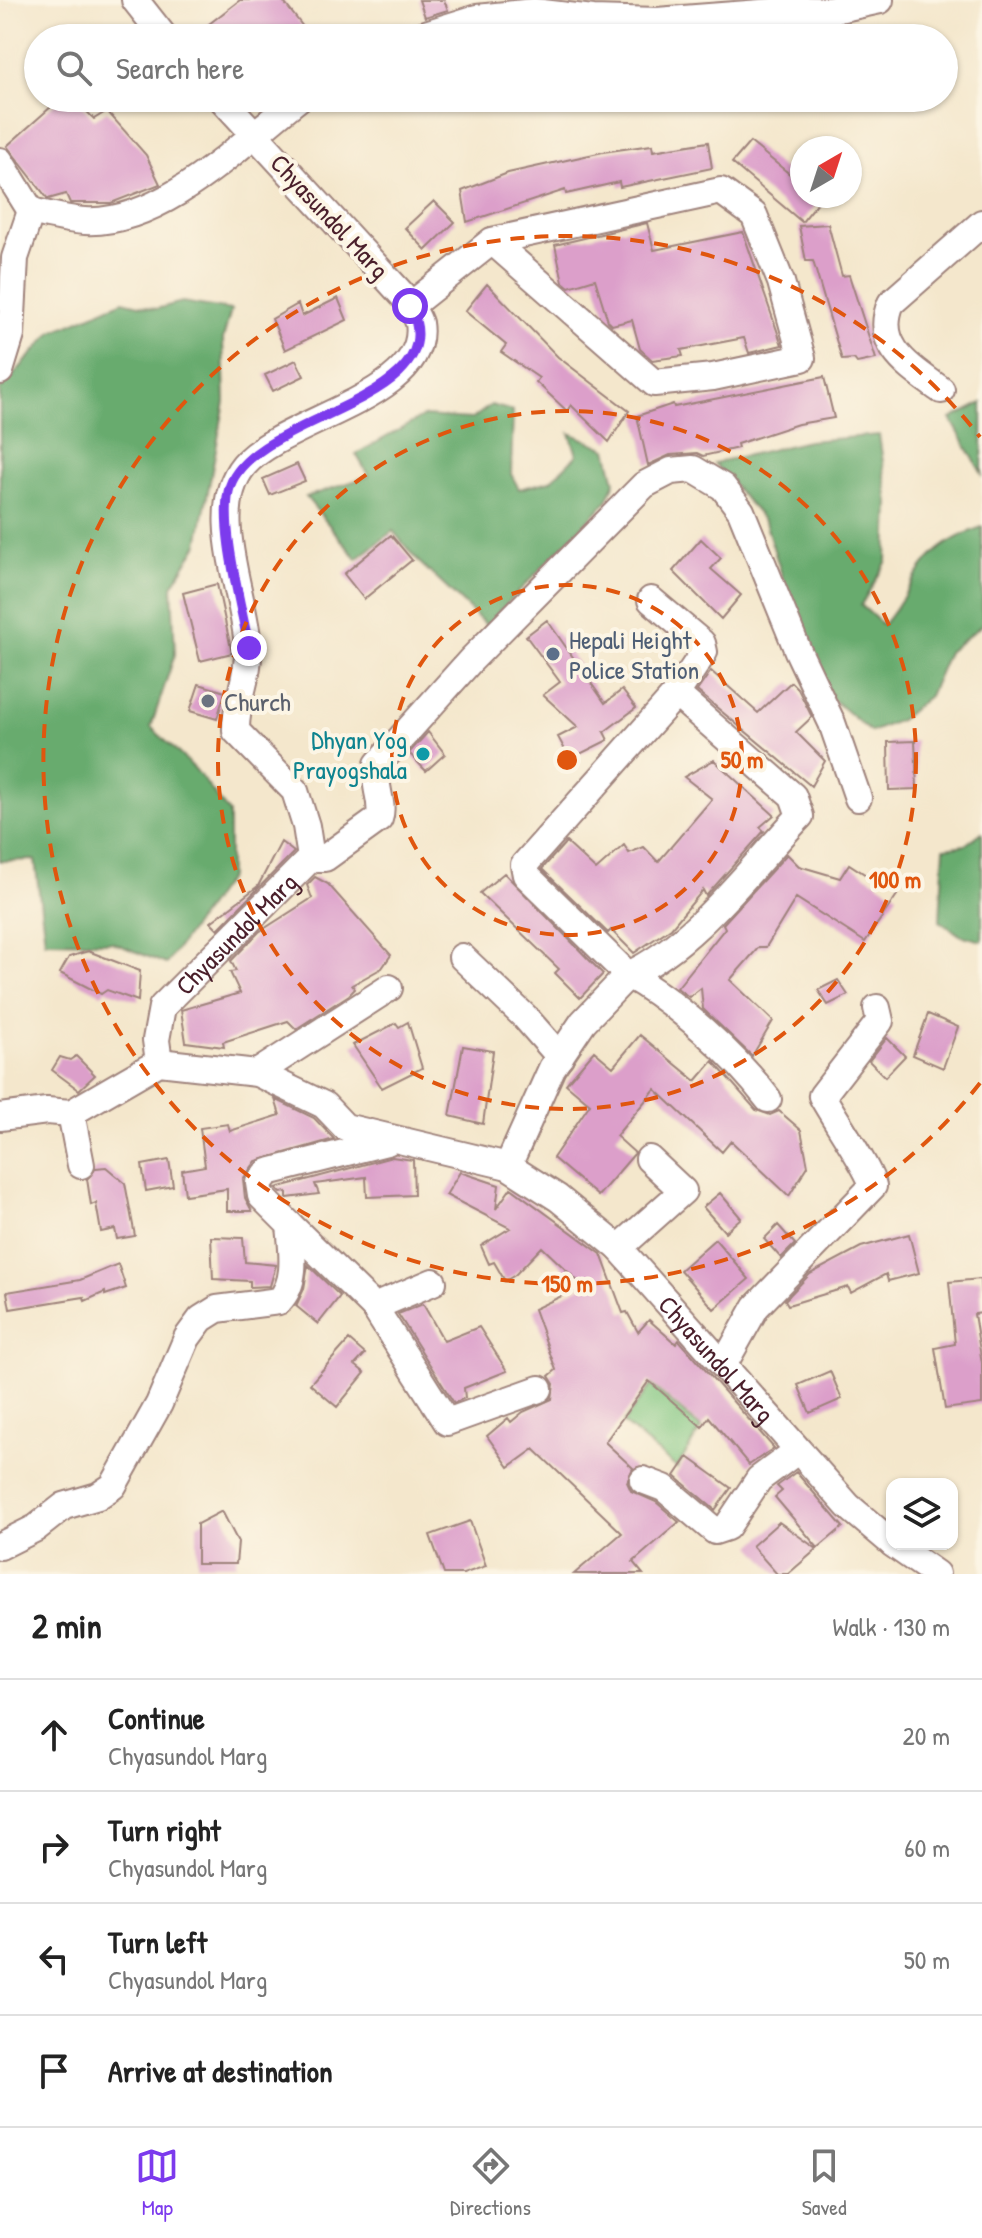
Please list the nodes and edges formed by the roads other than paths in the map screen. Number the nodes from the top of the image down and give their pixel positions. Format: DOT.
graph roads {
  1 [pos="135,0"];
  2 [pos="880,0"];
  3 [pos="798,5"];
  4 [pos="541,7"];
  5 [pos="154,24"];
  6 [pos="458,24"];
  7 [pos="234,112"];
  8 [pos="281,112"];
  9 [pos="254,133"];
  10 [pos="0,161"];
  11 [pos="31,211"];
  12 [pos="982,223"];
  13 [pos="492,241"];
  14 [pos="410,306"];
  15 [pos="0,371"];
  16 [pos="941,390"];
  17 [pos="651,600"];
  18 [pos="676,694"];
  19 [pos="858,798"];
  20 [pos="311,858"];
  21 [pos="462,957"];
  22 [pos="628,975"];
  23 [pos="389,988"];
  24 [pos="877,1008"];
  25 [pos="560,1057"];
  26 [pos="159,1062"];
  27 [pos="257,1073"];
  28 [pos="768,1099"];
  29 [pos="71,1113"];
  30 [pos="0,1117"];
  31 [pos="391,1141"];
  32 [pos="649,1159"];
  33 [pos="81,1165"];
  34 [pos="508,1166"];
  35 [pos="290,1225"];
  36 [pos="619,1248"];
  37 [pos="433,1282"];
  38 [pos="374,1307"];
  39 [pos="724,1364"];
  40 [pos="539,1389"];
  41 [pos="797,1451"];
  42 [pos="643,1480"];
  43 [pos="0,1546"];
  44 [pos="900,1556"];
  45 [pos="936,1574"];
  1 -- 5 [label="street"];
  2 -- 3 [label="street"];
  3 -- 4 [label="street"];
  4 -- 6 [label="street"];
  7 -- 9 [label="street, Chyasundol Marg"];
  8 -- 9 [label="street"];
  9 -- 11 [label="street"];
  9 -- 14 [label="street, Chyasundol Marg"];
  10 -- 11 [label="street"];
  11 -- 15 [label="street"];
  12 -- 16 [label="street"];
  13 -- 13 [label="street"];
  13 -- 14 [label="street"];
  14 -- 20 [label="street, Chyasundol Marg"];
  17 -- 18 [label="street"];
  18 -- 22 [label="street"];
  18 -- 22 [label="street"];
  19 -- 20 [label="street"];
  20 -- 26 [label="street, Chyasundol Marg"];
  21 -- 25 [label="street"];
  22 -- 25 [label="street"];
  22 -- 28 [label="street"];
  23 -- 27 [label="street"];
  24 -- 39 [label="street"];
  25 -- 34 [label="street"];
  26 -- 27 [label="street, Chyasundol Marg"];
  26 -- 29 [label="street"];
  27 -- 31 [label="street, Chyasundol Marg"];
  29 -- 30 [label="street"];
  29 -- 33 [label="street"];
  31 -- 34 [label="street, Chyasundol Marg"];
  31 -- 35 [label="street"];
  32 -- 36 [label="street"];
  34 -- 36 [label="street, Chyasundol Marg"];
  35 -- 38 [label="street"];
  35 -- 43 [label="street"];
  36 -- 39 [label="street, Chyasundol Marg"];
  37 -- 38 [label="street"];
  38 -- 40 [label="street"];
  39 -- 41 [label="street, Chyasundol Marg"];
  41 -- 42 [label="street"];
  41 -- 44 [label="street, Chyasundol Marg"];
  44 -- 45 [label="street, Chyasundol Marg"];
}
